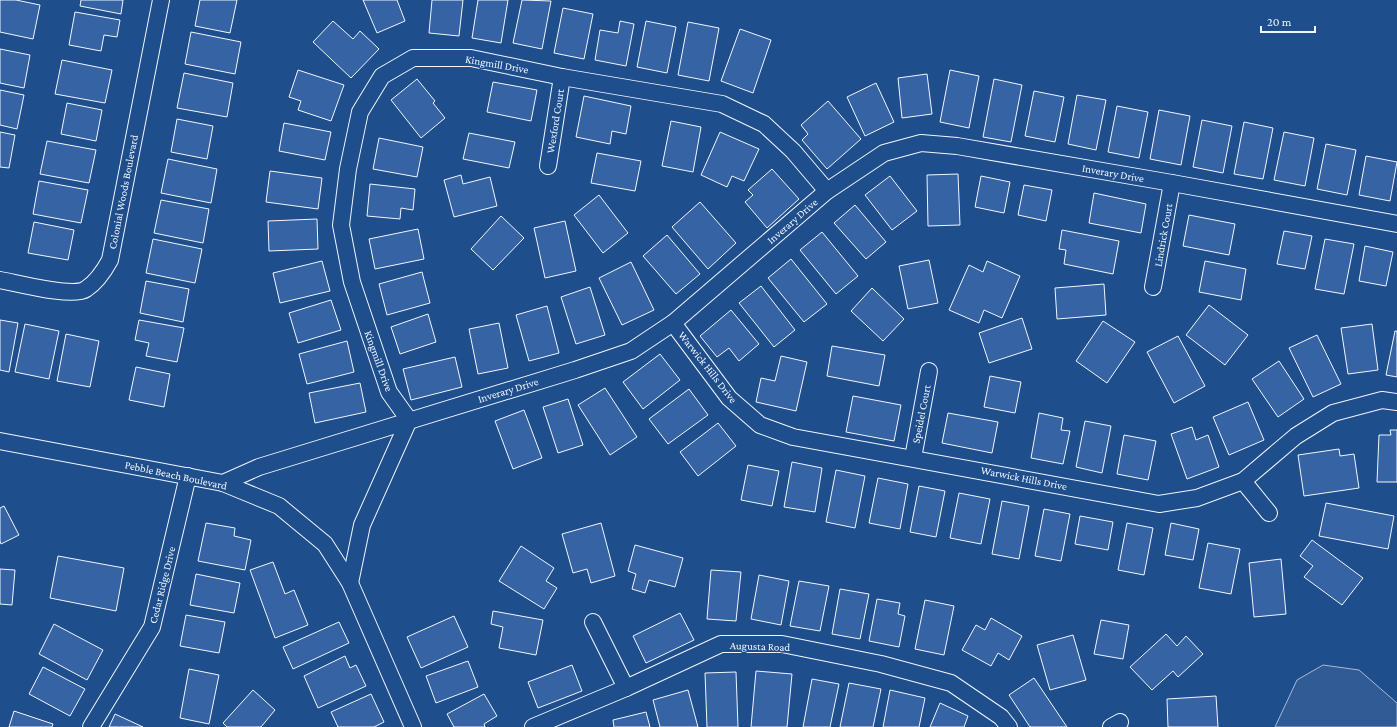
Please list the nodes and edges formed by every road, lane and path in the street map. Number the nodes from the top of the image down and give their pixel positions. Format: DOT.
graph roads {
  1 [pos="160,0"];
  2 [pos="562,77"];
  3 [pos="548,166"];
  4 [pos="1172,183"];
  5 [pos="827,191"];
  6 [pos="1397,224"];
  7 [pos="0,280"];
  8 [pos="1153,287"];
  9 [pos="673,323"];
  10 [pos="929,371"];
  11 [pos="1397,402"];
  12 [pos="409,420"];
  13 [pos="0,440"];
  14 [pos="913,458"];
  15 [pos="188,476"];
  16 [pos="1243,481"];
  17 [pos="223,483"];
  18 [pos="1269,513"];
  19 [pos="350,583"];
  20 [pos="593,622"];
  21 [pos="626,688"];
  22 [pos="91,727"];
  23 [pos="413,727"];
  24 [pos="533,727"];
  25 [pos="1009,727"];
  1 -- 7 [label="street, Colonial Woods Boulevard"];
  2 -- 3 [label="street, Wexford Court"];
  2 -- 5 [label="street, Kingmill Drive"];
  2 -- 12 [label="street, Kingmill Drive"];
  4 -- 5 [label="street, Inverary Drive"];
  4 -- 6 [label="street, Inverary Drive"];
  4 -- 8 [label="street, Lindrick Court"];
  5 -- 9 [label="street, Inverary Drive"];
  9 -- 12 [label="street, Inverary Drive"];
  9 -- 14 [label="street, Warwick Hills Drive"];
  10 -- 14 [label="street, Speidel Court"];
  11 -- 16 [label="street, Warwick Hills Drive"];
  12 -- 17 [label="street, Inverary Drive"];
  12 -- 19 [label="street"];
  13 -- 15 [label="street, Pebble Beach Boulevard"];
  14 -- 16 [label="street, Warwick Hills Drive"];
  15 -- 17 [label="street, Pebble Beach Boulevard"];
  15 -- 22 [label="street, Cedar Ridge Drive"];
  16 -- 18 [label="street"];
  17 -- 19 [label="street, Pebble Beach Boulevard"];
  19 -- 23 [label="street, Pebble Beach Boulevard"];
  20 -- 21 [label="street"];
  21 -- 24 [label="street, Augusta Road"];
  21 -- 25 [label="street, Augusta Road"];
}
